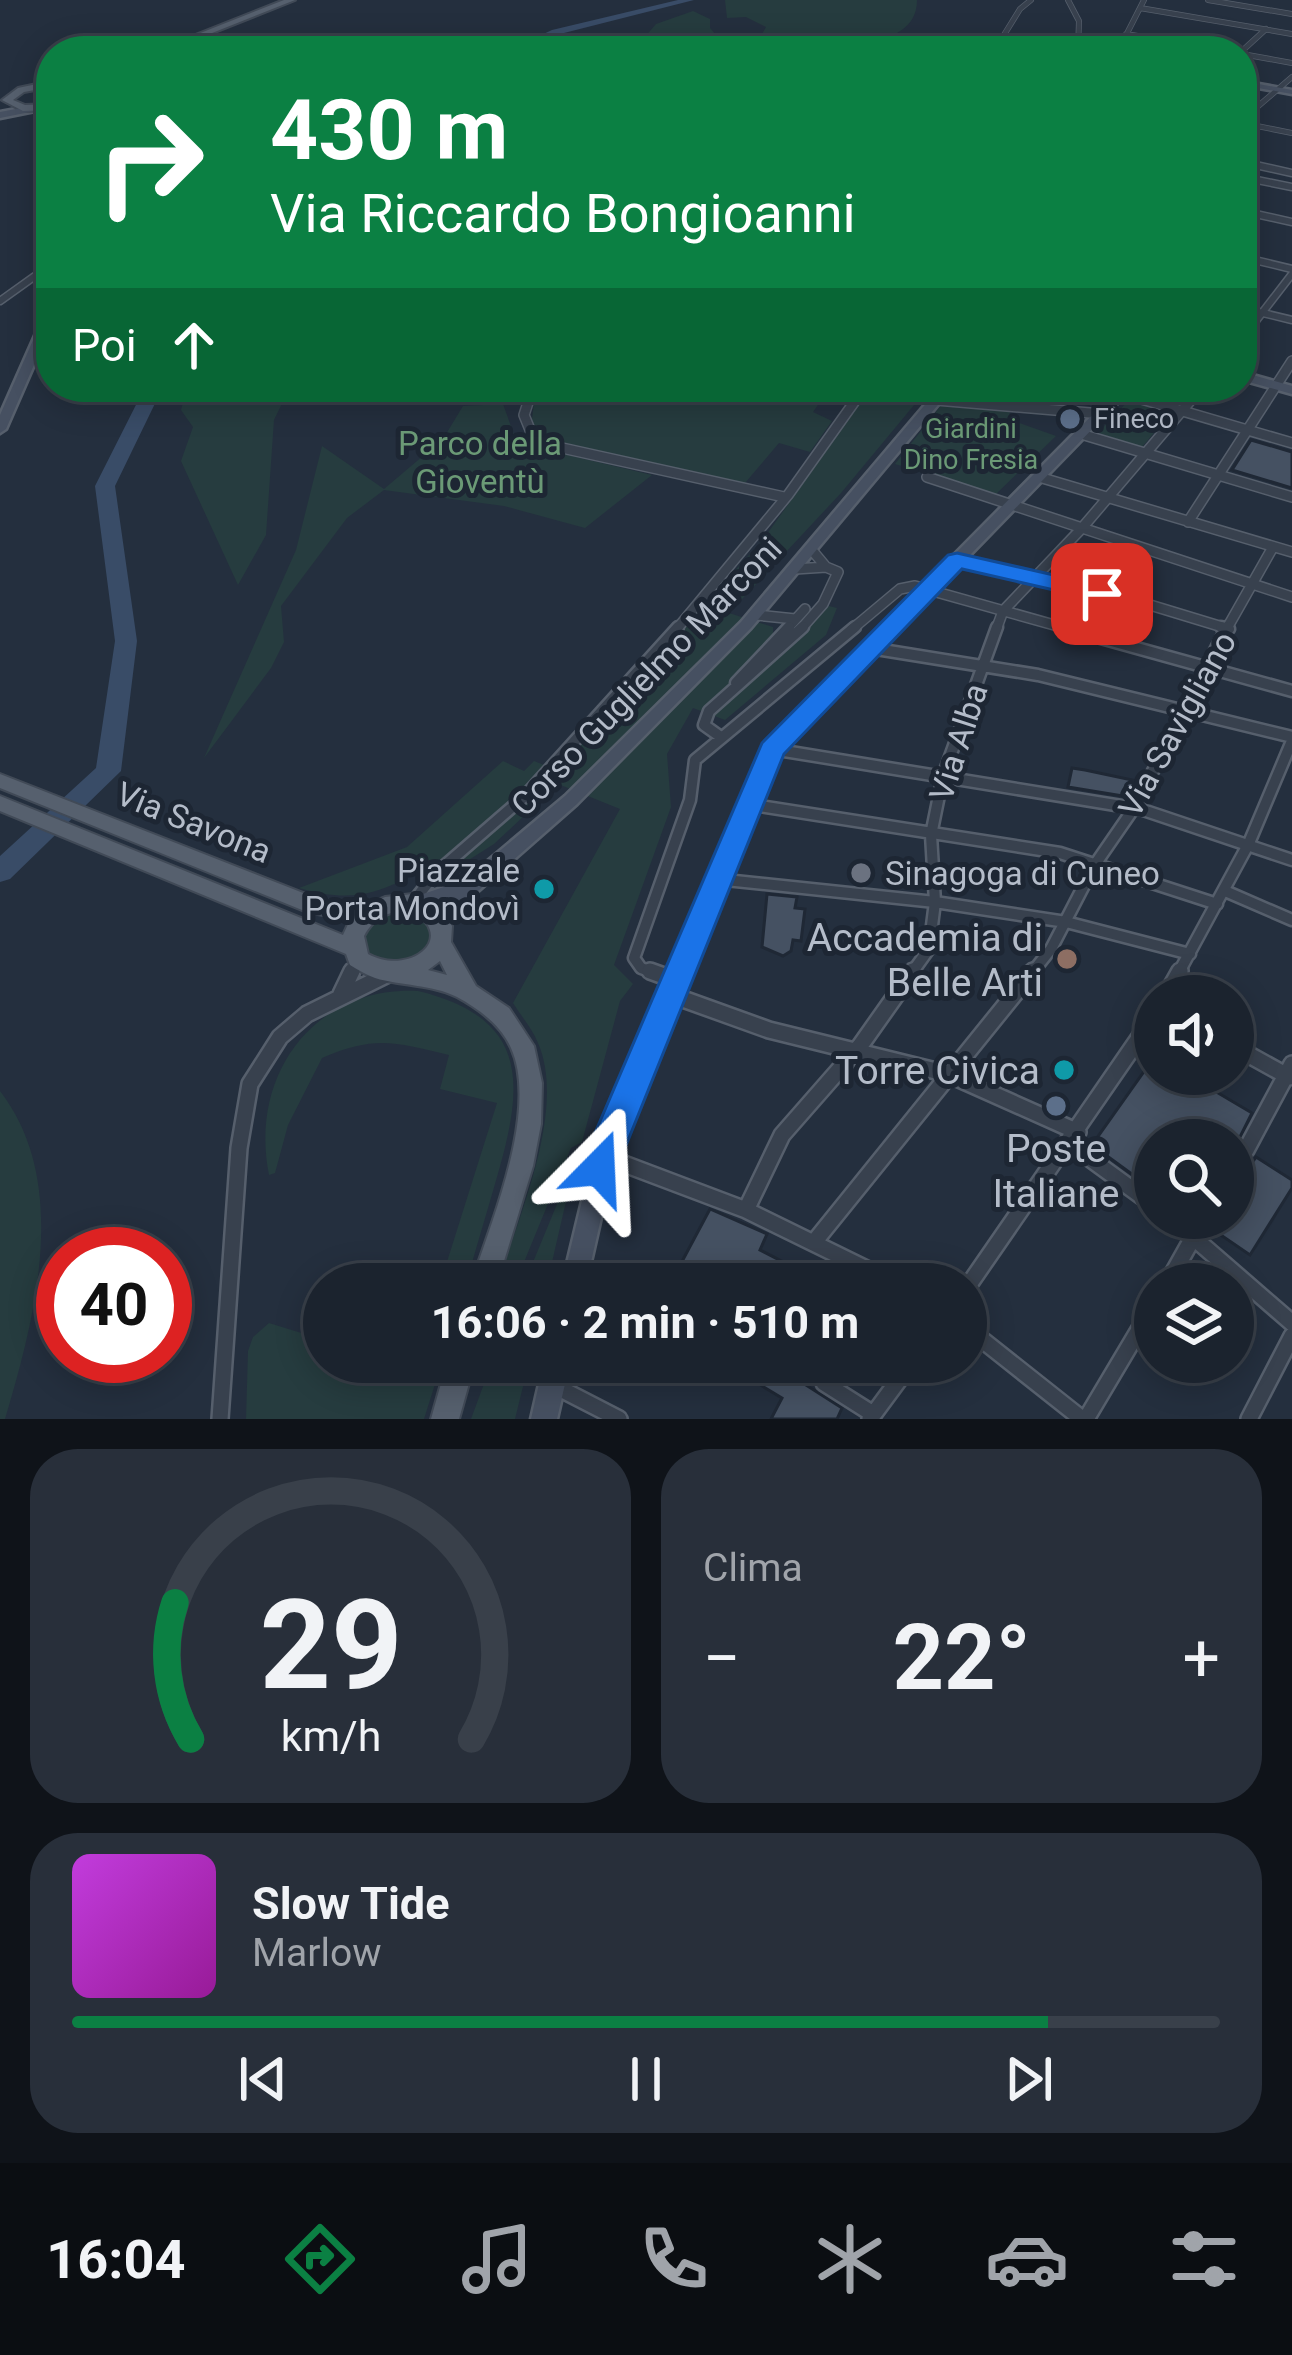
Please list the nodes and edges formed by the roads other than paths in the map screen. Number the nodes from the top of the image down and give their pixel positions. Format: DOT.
graph roads {
  1 [pos="291,0"];
  2 [pos="1068,0"];
  3 [pos="1144,0"];
  4 [pos="1208,0"];
  5 [pos="1262,0"];
  6 [pos="1029,2"];
  7 [pos="1253,7"];
  8 [pos="1140,8"];
  9 [pos="1292,14"];
  10 [pos="1236,22"];
  11 [pos="1264,31"];
  12 [pos="1126,34"];
  13 [pos="1292,34"];
  14 [pos="198,36"];
  15 [pos="1005,36"];
  16 [pos="1078,36"];
  17 [pos="1138,36"];
  18 [pos="1257,38"];
  19 [pos="1257,56"];
  20 [pos="1292,64"];
  21 [pos="1292,77"];
  22 [pos="1257,86"];
  23 [pos="36,89"];
  24 [pos="1277,89"];
  25 [pos="1292,92"];
  26 [pos="7,100"];
  27 [pos="1257,108"];
  28 [pos="32,109"];
  29 [pos="36,109"];
  30 [pos="0,114"];
  31 [pos="1257,125"];
  32 [pos="1292,133"];
  33 [pos="1257,165"];
  34 [pos="1292,172"];
  35 [pos="1257,180"];
  36 [pos="1292,187"];
  37 [pos="1257,214"];
  38 [pos="1292,222"];
  39 [pos="1257,262"];
  40 [pos="1292,272"];
  41 [pos="36,280"];
  42 [pos="0,301"];
  43 [pos="1257,311"];
  44 [pos="1264,313"];
  45 [pos="1292,320"];
  46 [pos="1257,321"];
  47 [pos="36,347"];
  48 [pos="1292,361"];
  49 [pos="1257,380"];
  50 [pos="1276,386"];
  51 [pos="1292,390"];
  52 [pos="526,402"];
  53 [pos="854,402"];
  54 [pos="934,402"];
  55 [pos="960,402"];
  56 [pos="1113,402"];
  57 [pos="1157,402"];
  58 [pos="1189,402"];
  59 [pos="1181,411"];
  60 [pos="1102,414"];
  61 [pos="0,429"];
  62 [pos="1248,430"];
  63 [pos="1081,434"];
  64 [pos="1292,442"];
  65 [pos="1145,453"];
  66 [pos="1218,474"];
  67 [pos="927,477"];
  68 [pos="1040,477"];
  69 [pos="784,497"];
  70 [pos="1108,497"];
  71 [pos="1292,497"];
  72 [pos="1012,505"];
  73 [pos="1188,522"];
  74 [pos="1082,528"];
  75 [pos="1273,547"];
  76 [pos="812,549"];
  77 [pos="1292,552"];
  78 [pos="957,560"];
  79 [pos="826,567"];
  80 [pos="795,569"];
  81 [pos="1032,579"];
  82 [pos="1254,584"];
  83 [pos="927,590"];
  84 [pos="1292,597"];
  85 [pos="770,598"];
  86 [pos="805,609"];
  87 [pos="1003,611"];
  88 [pos="756,615"];
  89 [pos="789,616"];
  90 [pos="1229,629"];
  91 [pos="870,648"];
  92 [pos="982,666"];
  93 [pos="1205,666"];
  94 [pos="731,691"];
  95 [pos="1292,691"];
  96 [pos="1186,708"];
  97 [pos="718,735"];
  98 [pos="1292,739"];
  99 [pos="772,749"];
  100 [pos="943,776"];
  101 [pos="2,789"];
  102 [pos="746,804"];
  103 [pos="1134,808"];
  104 [pos="931,835"];
  105 [pos="1250,843"];
  106 [pos="1292,860"];
  107 [pos="1097,862"];
  108 [pos="716,879"];
  109 [pos="471,886"];
  110 [pos="1221,897"];
  111 [pos="935,902"];
  112 [pos="416,903"];
  113 [pos="366,915"];
  114 [pos="1292,920"];
  115 [pos="1066,922"];
  116 [pos="441,932"];
  117 [pos="356,953"];
  118 [pos="1190,954"];
  119 [pos="396,972"];
  120 [pos="1178,975"];
  121 [pos="672,987"];
  122 [pos="466,991"];
  123 [pos="341,994"];
  124 [pos="1134,1047"];
  125 [pos="856,1051"];
  126 [pos="1254,1056"];
  127 [pos="1290,1073"];
  128 [pos="949,1074"];
  129 [pos="1254,1135"];
  130 [pos="1074,1138"];
  131 [pos="602,1156"];
  132 [pos="1134,1188"];
  133 [pos="746,1210"];
  134 [pos="1198,1239"];
  135 [pos="815,1241"];
  136 [pos="490,1263"];
  137 [pos="579,1263"];
  138 [pos="857,1263"];
  139 [pos="985,1263"];
  140 [pos="1292,1323"];
  141 [pos="1292,1336"];
  142 [pos="1134,1338"];
  143 [pos="987,1344"];
  144 [pos="455,1383"];
  145 [pos="553,1383"];
  146 [pos="569,1383"];
  147 [pos="825,1383"];
  148 [pos="896,1383"];
  149 [pos="872,1416"];
  150 [pos="220,1419"];
  151 [pos="445,1419"];
  152 [pos="544,1419"];
  153 [pos="619,1419"];
  154 [pos="1084,1419"];
  155 [pos="1249,1419"];
  1 -- 14 [label="main road"];
  2 -- 16 [label="street"];
  3 -- 8 [label="street"];
  4 -- 7 [label="street"];
  5 -- 7 [label="street"];
  6 -- 15 [label="street"];
  7 -- 9 [label="street"];
  7 -- 10 [label="street"];
  8 -- 10 [label="street"];
  8 -- 12 [label="street"];
  10 -- 11 [label="street"];
  11 -- 13 [label="street"];
  11 -- 18 [label="street"];
  12 -- 17 [label="street"];
  19 -- 20 [label="street"];
  21 -- 24 [label="street"];
  22 -- 24 [label="street"];
  23 -- 26 [label="main road"];
  24 -- 25 [label="street"];
  24 -- 27 [label="street"];
  26 -- 28 [label="main road"];
  26 -- 30 [label="street"];
  28 -- 29 [label="main road"];
  28 -- 30 [label="street"];
  31 -- 32 [label="street"];
  33 -- 34 [label="street"];
  35 -- 36 [label="street"];
  37 -- 38 [label="street"];
  39 -- 40 [label="street"];
  40 -- 44 [label="street"];
  41 -- 42 [label="street"];
  43 -- 44 [label="street"];
  44 -- 45 [label="street"];
  44 -- 46 [label="street"];
  47 -- 61 [label="street"];
  48 -- 50 [label="street"];
  49 -- 50 [label="street"];
  50 -- 51 [label="street"];
  50 -- 62 [label="street"];
  52 -- 69 [label="street"];
  53 -- 69 [label="street"];
  54 -- 76 [label="street, Corso Guglielmo Marconi"];
  55 -- 60 [label="street"];
  56 -- 60 [label="street"];
  57 -- 59 [label="street"];
  58 -- 59 [label="street, Via Alba"];
  59 -- 62 [label="street"];
  59 -- 65 [label="street, Via Alba"];
  60 -- 63 [label="street"];
  62 -- 64 [label="street"];
  62 -- 66 [label="street"];
  63 -- 65 [label="street"];
  63 -- 68 [label="street"];
  65 -- 66 [label="street"];
  65 -- 70 [label="street, Via Alba"];
  66 -- 71 [label="street"];
  66 -- 73 [label="street"];
  67 -- 72 [label="street"];
  68 -- 70 [label="street"];
  68 -- 72 [label="street"];
  69 -- 112 [label="street"];
  70 -- 73 [label="street"];
  70 -- 74 [label="street, Via Alba"];
  72 -- 74 [label="street"];
  72 -- 78 [label="street"];
  73 -- 75 [label="street"];
  74 -- 81 [label="street, Via Alba"];
  74 -- 82 [label="street"];
  75 -- 77 [label="street"];
  75 -- 82 [label="street, Via Savigliano"];
  76 -- 79 [label="street"];
  76 -- 80 [label="street, Corso Guglielmo Marconi"];
  78 -- 81 [label="street"];
  78 -- 83 [label="street"];
  79 -- 80 [label="street"];
  79 -- 94 [label="street"];
  80 -- 85 [label="street, Corso Guglielmo Marconi"];
  81 -- 87 [label="street, Via Alba"];
  81 -- 90 [label="street"];
  82 -- 84 [label="street"];
  82 -- 90 [label="street, Via Savigliano"];
  83 -- 87 [label="street"];
  83 -- 91 [label="street"];
  83 -- 97 [label="street"];
  85 -- 88 [label="street, Corso Guglielmo Marconi"];
  85 -- 89 [label="street"];
  86 -- 89 [label="street"];
  87 -- 92 [label="street, Via Alba"];
  87 -- 93 [label="street"];
  88 -- 89 [label="street"];
  88 -- 109 [label="street, Corso Guglielmo Marconi"];
  89 -- 94 [label="street"];
  90 -- 93 [label="street, Via Savigliano"];
  91 -- 92 [label="street"];
  91 -- 99 [label="street"];
  92 -- 96 [label="street"];
  92 -- 100 [label="street, Via Alba"];
  93 -- 95 [label="street"];
  93 -- 96 [label="street, Via Savigliano"];
  94 -- 97 [label="street"];
  96 -- 98 [label="street"];
  96 -- 103 [label="street, Via Savigliano"];
  97 -- 121 [label="street"];
  98 -- 105 [label="street"];
  99 -- 100 [label="street"];
  99 -- 102 [label="street"];
  100 -- 103 [label="street"];
  100 -- 104 [label="street, Via Alba"];
  101 -- 113 [label="main road, Via Savona"];
  101 -- 117 [label="main road, Via Savona"];
  102 -- 104 [label="street"];
  102 -- 108 [label="street"];
  103 -- 105 [label="street"];
  103 -- 107 [label="street, Via Savigliano"];
  104 -- 107 [label="street"];
  104 -- 111 [label="street, Via Alba"];
  105 -- 106 [label="street"];
  105 -- 110 [label="street"];
  107 -- 110 [label="street"];
  107 -- 115 [label="street, Via Savigliano"];
  108 -- 111 [label="street"];
  108 -- 121 [label="street"];
  109 -- 112 [label="street, Corso Guglielmo Marconi"];
  109 -- 116 [label="street, Corso Guglielmo Marconi"];
  110 -- 114 [label="street"];
  110 -- 118 [label="street"];
  111 -- 115 [label="street"];
  111 -- 125 [label="street, Via Alba"];
  112 -- 113 [label="main road"];
  112 -- 116 [label="main road"];
  113 -- 117 [label="main road"];
  115 -- 118 [label="street"];
  115 -- 128 [label="street, Via Savigliano"];
  116 -- 119 [label="main road"];
  116 -- 122 [label="main road"];
  117 -- 119 [label="main road"];
  117 -- 123 [label="street"];
  118 -- 120 [label="street"];
  119 -- 122 [label="main road"];
  119 -- 123 [label="street"];
  121 -- 125 [label="street"];
  121 -- 131 [label="street"];
  122 -- 136 [label="main road"];
  123 -- 150 [label="street"];
  124 -- 130 [label="street"];
  125 -- 128 [label="street"];
  125 -- 133 [label="street, Via Alba"];
  126 -- 127 [label="street"];
  127 -- 129 [label="street"];
  128 -- 130 [label="street"];
  128 -- 135 [label="street, Via Savigliano"];
  130 -- 132 [label="street"];
  130 -- 139 [label="street"];
  131 -- 133 [label="street"];
  131 -- 137 [label="street"];
  133 -- 135 [label="street"];
  134 -- 140 [label="street"];
  135 -- 138 [label="street"];
  141 -- 155 [label="street"];
  142 -- 154 [label="street"];
  143 -- 154 [label="street"];
  144 -- 151 [label="main road"];
  145 -- 152 [label="street"];
  146 -- 153 [label="street"];
  147 -- 149 [label="street"];
  148 -- 149 [label="street"];
}
